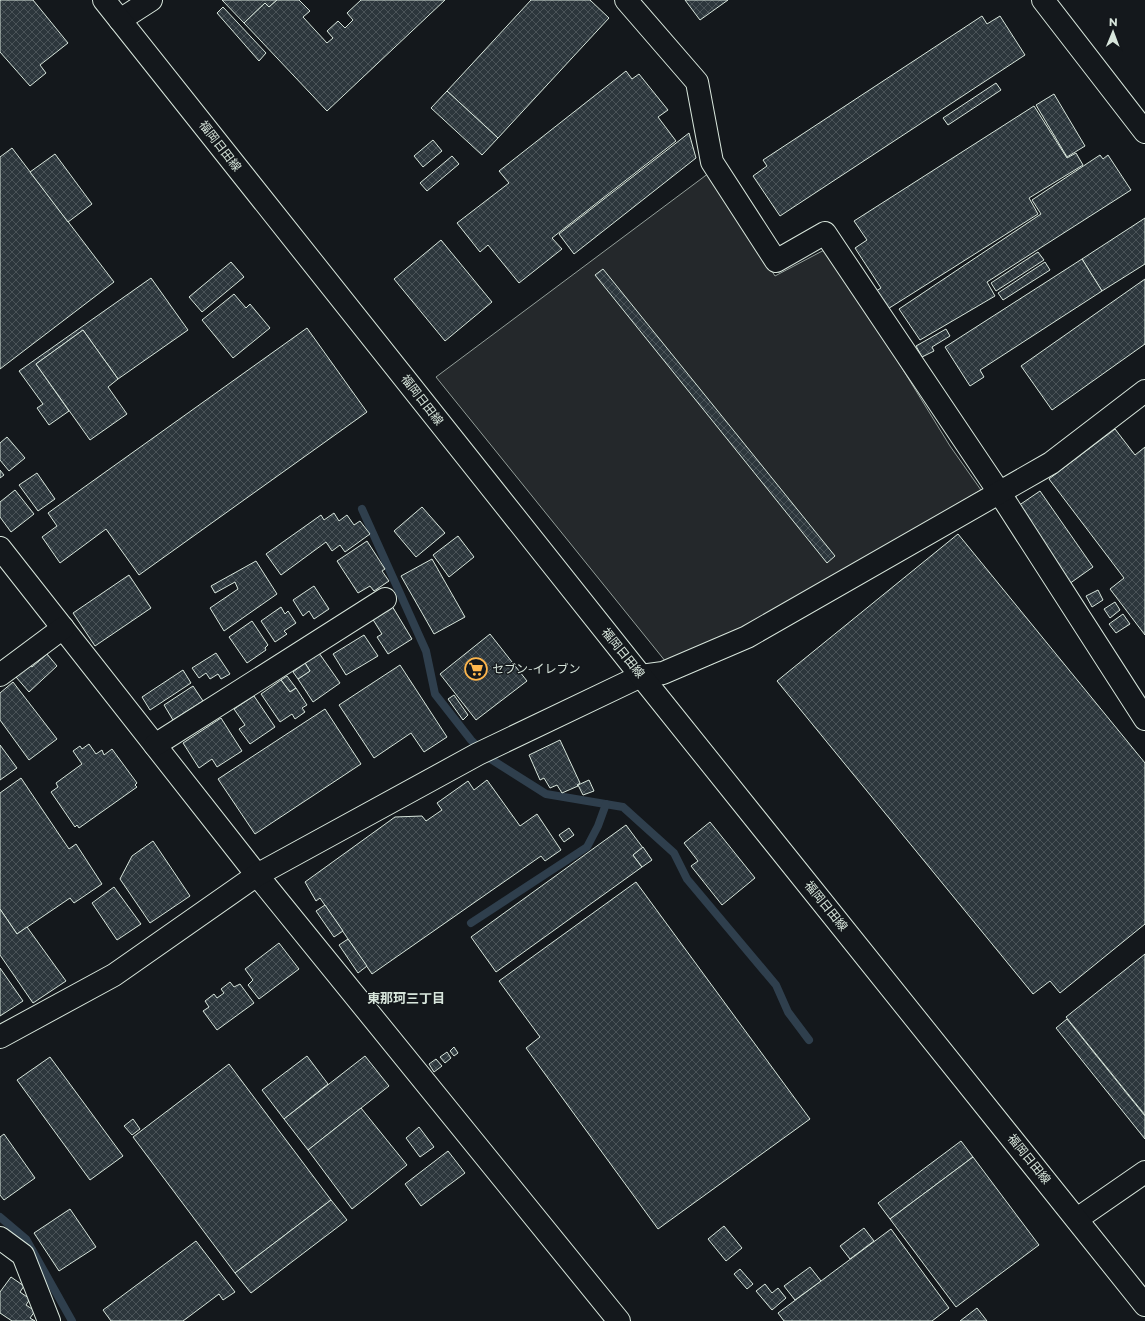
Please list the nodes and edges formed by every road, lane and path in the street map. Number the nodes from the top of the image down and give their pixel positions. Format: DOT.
graph roads {
  1 [pos="104,0"];
  2 [pos="151,0"];
  3 [pos="626,0"];
  4 [pos="1044,0"];
  5 [pos="120,20"];
  6 [pos="1145,132"];
  7 [pos="1145,391"];
  8 [pos="998,492"];
  9 [pos="0,548"];
  10 [pos="385,599"];
  11 [pos="63,628"];
  12 [pos="0,675"];
  13 [pos="641,676"];
  14 [pos="1145,719"];
  15 [pos="155,745"];
  16 [pos="258,874"];
  17 [pos="0,1037"];
  18 [pos="1145,1172"];
  19 [pos="1077,1219"];
  20 [pos="0,1238"];
  21 [pos="1145,1304"];
  22 [pos="49,1321"];
  23 [pos="619,1321"];
  1 -- 5 [label="street, 福岡日田線"];
  2 -- 5 [label="street"];
  3 -- 8 [label="street"];
  4 -- 6 [label="street"];
  5 -- 13 [label="street, 福岡日田線"];
  7 -- 8 [label="street"];
  8 -- 13 [label="street"];
  8 -- 14 [label="street"];
  9 -- 11 [label="street"];
  10 -- 15 [label="street"];
  11 -- 12 [label="street"];
  11 -- 15 [label="street"];
  13 -- 16 [label="street"];
  13 -- 19 [label="street, 福岡日田線"];
  15 -- 16 [label="street"];
  16 -- 17 [label="street"];
  16 -- 23 [label="street"];
  18 -- 19 [label="street"];
  19 -- 21 [label="street, 福岡日田線"];
  20 -- 22 [label="street"];
}
